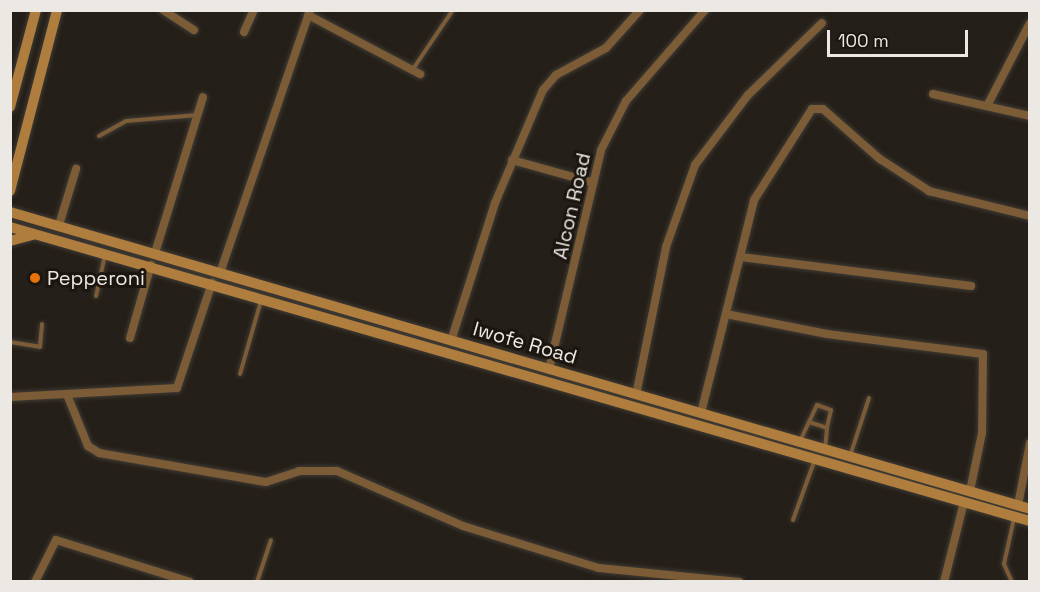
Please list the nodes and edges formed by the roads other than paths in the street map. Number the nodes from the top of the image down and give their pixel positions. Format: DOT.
graph roads {
  1 [pos="36,10"];
  2 [pos="57,10"];
  3 [pos="163,10"];
  4 [pos="254,10"];
  5 [pos="453,10"];
  6 [pos="640,10"];
  7 [pos="705,10"];
  8 [pos="309,13"];
  9 [pos="822,23"];
  10 [pos="1029,23"];
  11 [pos="194,30"];
  12 [pos="244,32"];
  13 [pos="416,72"];
  14 [pos="933,94"];
  15 [pos="203,97"];
  16 [pos="987,106"];
  17 [pos="10,107"];
  18 [pos="199,116"];
  19 [pos="1029,116"];
  20 [pos="99,136"];
  21 [pos="512,160"];
  22 [pos="76,169"];
  23 [pos="591,182"];
  24 [pos="10,191"];
  25 [pos="10,212"];
  26 [pos="1029,216"];
  27 [pos="59,225"];
  28 [pos="10,227"];
  29 [pos="39,234"];
  30 [pos="10,241"];
  31 [pos="106,252"];
  32 [pos="155,253"];
  33 [pos="741,257"];
  34 [pos="151,264"];
  35 [pos="220,273"];
  36 [pos="212,283"];
  37 [pos="971,286"];
  38 [pos="96,296"];
  39 [pos="262,297"];
  40 [pos="726,315"];
  41 [pos="42,324"];
  42 [pos="130,338"];
  43 [pos="451,341"];
  44 [pos="10,342"];
  45 [pos="549,369"];
  46 [pos="240,374"];
  47 [pos="636,395"];
  48 [pos="10,397"];
  49 [pos="68,397"];
  50 [pos="869,398"];
  51 [pos="701,413"];
  52 [pos="808,422"];
  53 [pos="827,428"];
  54 [pos="800,442"];
  55 [pos="1029,443"];
  56 [pos="824,449"];
  57 [pos="850,457"];
  58 [pos="816,458"];
  59 [pos="969,491"];
  60 [pos="964,502"];
  61 [pos="1018,505"];
  62 [pos="1029,508"];
  63 [pos="1014,517"];
  64 [pos="793,520"];
  65 [pos="1029,521"];
  66 [pos="271,540"];
  67 [pos="35,582"];
  68 [pos="190,582"];
  69 [pos="256,582"];
  70 [pos="739,582"];
  71 [pos="944,582"];
  72 [pos="1012,582"];
  1 -- 17 [label="street"];
  2 -- 24 [label="street"];
  3 -- 11 [label="street"];
  4 -- 12 [label="street"];
  5 -- 13 [label="lane"];
  6 -- 21 [label="street"];
  7 -- 23 [label="street, Alcon Road"];
  8 -- 13 [label="street"];
  8 -- 35 [label="street"];
  9 -- 47 [label="street"];
  10 -- 16 [label="street"];
  14 -- 16 [label="street"];
  15 -- 18 [label="street"];
  16 -- 19 [label="street"];
  18 -- 20 [label="lane"];
  18 -- 32 [label="street"];
  21 -- 23 [label="street"];
  21 -- 43 [label="street"];
  22 -- 27 [label="street"];
  23 -- 45 [label="street, Alcon Road"];
  25 -- 27 [label="street, Iwofe Road"];
  26 -- 33 [label="street"];
  27 -- 32 [label="street, Iwofe Road"];
  28 -- 29 [label="street, Iwofe Road"];
  29 -- 30 [label="street"];
  29 -- 31 [label="street, Iwofe Road"];
  31 -- 34 [label="street, Iwofe Road"];
  31 -- 38 [label="lane"];
  32 -- 35 [label="street, Iwofe Road"];
  33 -- 37 [label="street"];
  33 -- 40 [label="street"];
  34 -- 36 [label="street, Iwofe Road"];
  34 -- 42 [label="street"];
  35 -- 43 [label="street, Iwofe Road"];
  36 -- 39 [label="street, Iwofe Road"];
  36 -- 49 [label="street"];
  39 -- 46 [label="lane"];
  39 -- 58 [label="street, Iwofe Road"];
  40 -- 51 [label="street"];
  40 -- 59 [label="street"];
  41 -- 44 [label="lane"];
  43 -- 45 [label="street, Iwofe Road"];
  45 -- 47 [label="street, Iwofe Road"];
  47 -- 51 [label="street, Iwofe Road"];
  48 -- 49 [label="street"];
  49 -- 70 [label="street"];
  50 -- 57 [label="lane"];
  51 -- 54 [label="street, Iwofe Road"];
  52 -- 53 [label="lane"];
  52 -- 53 [label="lane"];
  52 -- 54 [label="lane"];
  53 -- 56 [label="lane"];
  54 -- 56 [label="street, Iwofe Road"];
  55 -- 61 [label="street"];
  56 -- 57 [label="street, Iwofe Road"];
  57 -- 59 [label="street, Iwofe Road"];
  58 -- 60 [label="street, Iwofe Road"];
  58 -- 64 [label="lane"];
  59 -- 61 [label="street, Iwofe Road"];
  60 -- 63 [label="street, Iwofe Road"];
  60 -- 71 [label="street"];
  61 -- 62 [label="street, Iwofe Road"];
  63 -- 65 [label="street, Iwofe Road"];
  63 -- 72 [label="lane"];
  66 -- 69 [label="lane"];
  67 -- 68 [label="street"];
}
